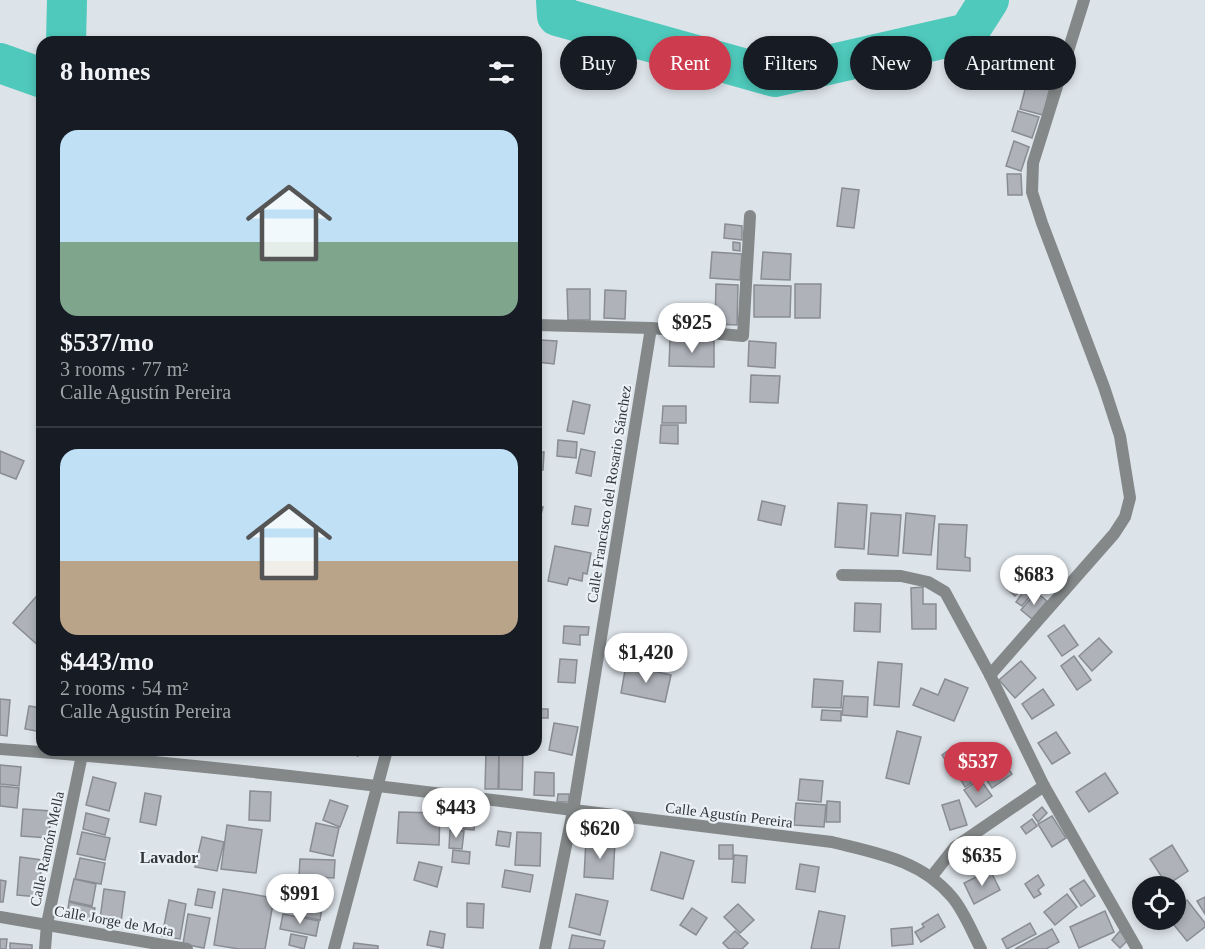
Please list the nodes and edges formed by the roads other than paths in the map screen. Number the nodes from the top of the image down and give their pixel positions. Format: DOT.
graph roads {
  1 [pos="1084,0"];
  2 [pos="750,216"];
  3 [pos="542,325"];
  4 [pos="651,328"];
  5 [pos="842,575"];
  6 [pos="990,675"];
  7 [pos="0,749"];
  8 [pos="36,752"];
  9 [pos="82,756"];
  10 [pos="91,756"];
  11 [pos="385,756"];
  12 [pos="376,786"];
  13 [pos="1044,786"];
  14 [pos="573,812"];
  15 [pos="932,876"];
  16 [pos="0,917"];
  17 [pos="47,924"];
  18 [pos="45,949"];
  19 [pos="187,949"];
  20 [pos="334,949"];
  21 [pos="545,949"];
  22 [pos="981,949"];
  23 [pos="1137,949"];
  1 -- 6 [label="street"];
  2 -- 4 [label="street"];
  3 -- 4 [label="street"];
  4 -- 14 [label="street, Calle Francisco del Rosario Sánchez"];
  5 -- 6 [label="street"];
  6 -- 13 [label="street"];
  7 -- 8 [label="street, Calle Agustín Pereira"];
  9 -- 17 [label="street, Calle Ramón Mella"];
  10 -- 12 [label="street, Calle Agustín Pereira"];
  11 -- 12 [label="street"];
  12 -- 14 [label="street, Calle Agustín Pereira"];
  12 -- 20 [label="street"];
  13 -- 15 [label="street"];
  13 -- 23 [label="street"];
  14 -- 15 [label="street, Calle Agustín Pereira"];
  14 -- 21 [label="street, Calle Francisco del Rosario Sánchez"];
  15 -- 22 [label="street, Calle Agustín Pereira"];
  16 -- 17 [label="street, Calle Jorge de Mota"];
  17 -- 18 [label="street, Calle Ramón Mella"];
  17 -- 19 [label="street, Calle Jorge de Mota"];
}
